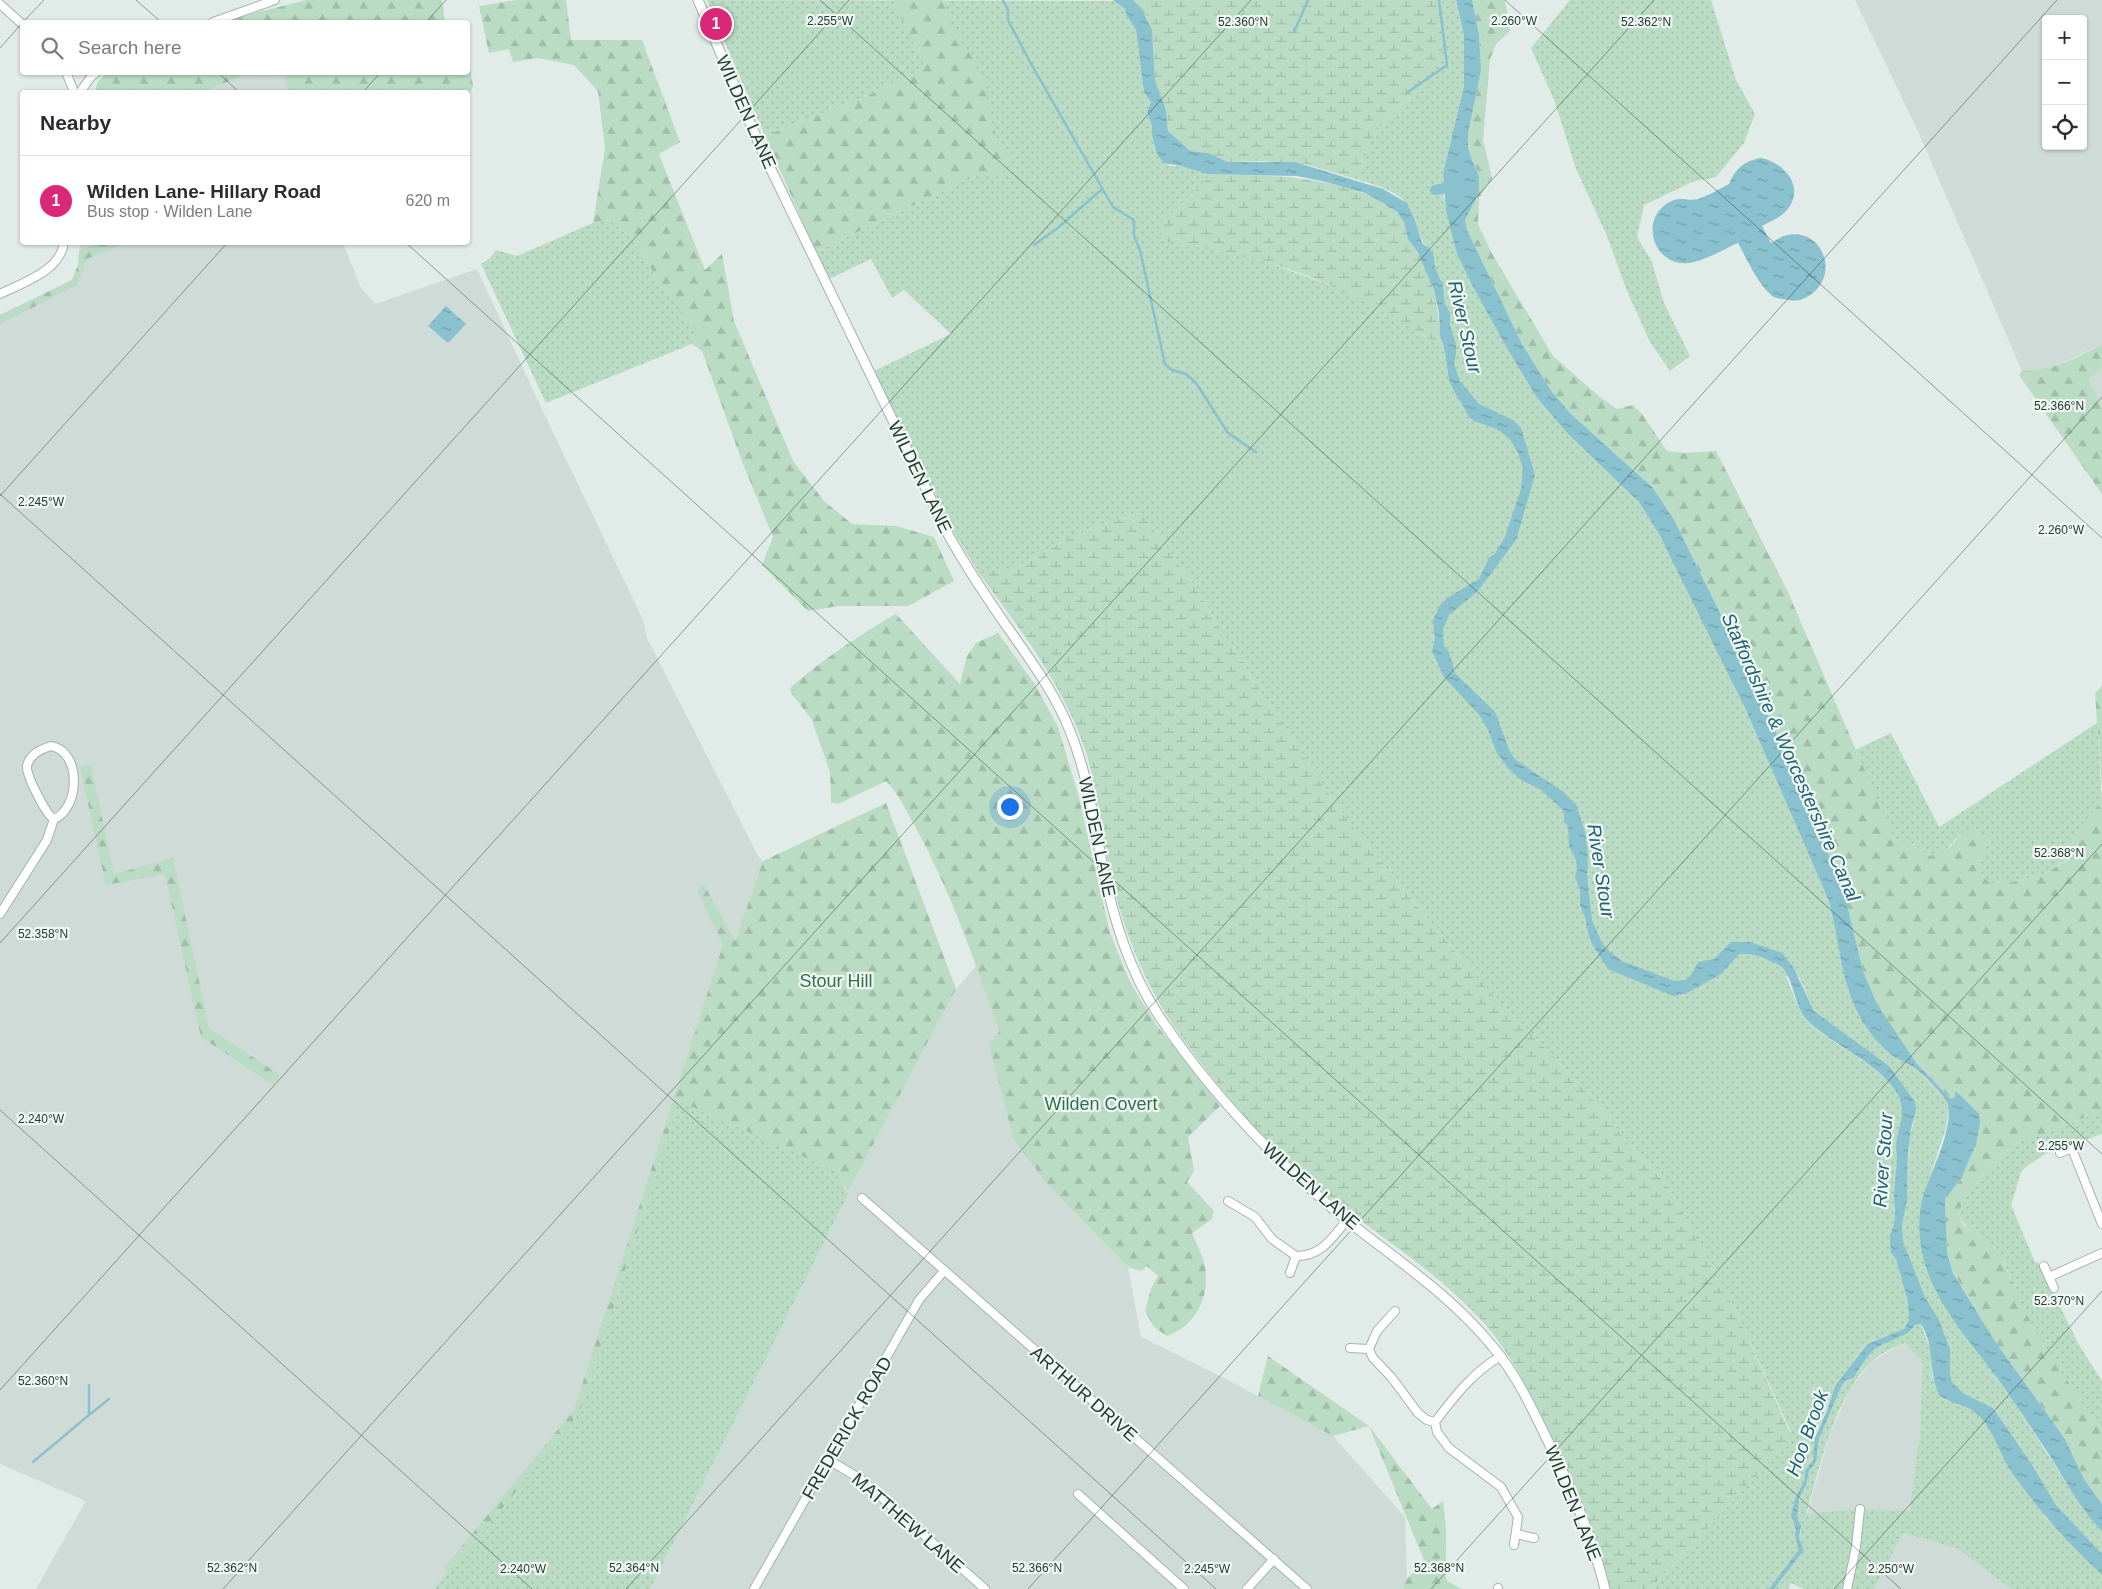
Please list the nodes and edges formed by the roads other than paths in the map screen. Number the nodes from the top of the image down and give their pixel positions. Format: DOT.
graph roads {
  1 [pos="275,0"];
  2 [pos="698,0"];
  3 [pos="0,4"];
  4 [pos="220,20"];
  5 [pos="20,22"];
  6 [pos="67,75"];
  7 [pos="93,75"];
  8 [pos="73,90"];
  9 [pos="81,90"];
  10 [pos="63,245"];
  11 [pos="0,294"];
  12 [pos="54,819"];
  13 [pos="0,914"];
  14 [pos="2081,1144"];
  15 [pos="2072,1149"];
  16 [pos="2060,1153"];
  17 [pos="862,1198"];
  18 [pos="1228,1202"];
  19 [pos="1347,1220"];
  20 [pos="2102,1224"];
  21 [pos="2102,1253"];
  22 [pos="1296,1256"];
  23 [pos="2044,1266"];
  24 [pos="944,1271"];
  25 [pos="1290,1273"];
  26 [pos="2049,1277"];
  27 [pos="2054,1288"];
  28 [pos="1395,1311"];
  29 [pos="1350,1348"];
  30 [pos="1369,1349"];
  31 [pos="1501,1356"];
  32 [pos="1436,1422"];
  33 [pos="830,1460"];
  34 [pos="1078,1494"];
  35 [pos="1860,1509"];
  36 [pos="1516,1534"];
  37 [pos="1534,1538"];
  38 [pos="1514,1545"];
  39 [pos="1274,1559"];
  40 [pos="754,1589"];
  41 [pos="985,1589"];
  42 [pos="1184,1589"];
  43 [pos="1248,1589"];
  44 [pos="1307,1589"];
  45 [pos="1605,1589"];
  46 [pos="1847,1589"];
  1 -- 4 [label="street"];
  2 -- 19 [label="street, WILDEN LANE"];
  3 -- 5 [label="street"];
  6 -- 8 [label="street"];
  7 -- 9 [label="street"];
  10 -- 11 [label="street"];
  12 -- 12 [label="street"];
  12 -- 13 [label="street"];
  14 -- 15 [label="street"];
  15 -- 16 [label="street"];
  15 -- 20 [label="street"];
  17 -- 24 [label="street, ARTHUR DRIVE"];
  18 -- 22 [label="street"];
  19 -- 22 [label="street"];
  19 -- 31 [label="street, WILDEN LANE"];
  21 -- 26 [label="street"];
  22 -- 25 [label="street"];
  23 -- 26 [label="street"];
  24 -- 33 [label="street, FREDERICK ROAD"];
  24 -- 39 [label="street, ARTHUR DRIVE"];
  26 -- 27 [label="street"];
  28 -- 30 [label="street"];
  29 -- 30 [label="street"];
  30 -- 32 [label="street"];
  31 -- 32 [label="street"];
  31 -- 45 [label="street, WILDEN LANE"];
  32 -- 36 [label="street"];
  33 -- 40 [label="street, FREDERICK ROAD"];
  33 -- 41 [label="street, MATTHEW LANE"];
  34 -- 42 [label="street"];
  35 -- 46 [label="street"];
  36 -- 37 [label="street"];
  36 -- 38 [label="street"];
  39 -- 43 [label="street"];
  39 -- 44 [label="street, ARTHUR DRIVE"];
}
